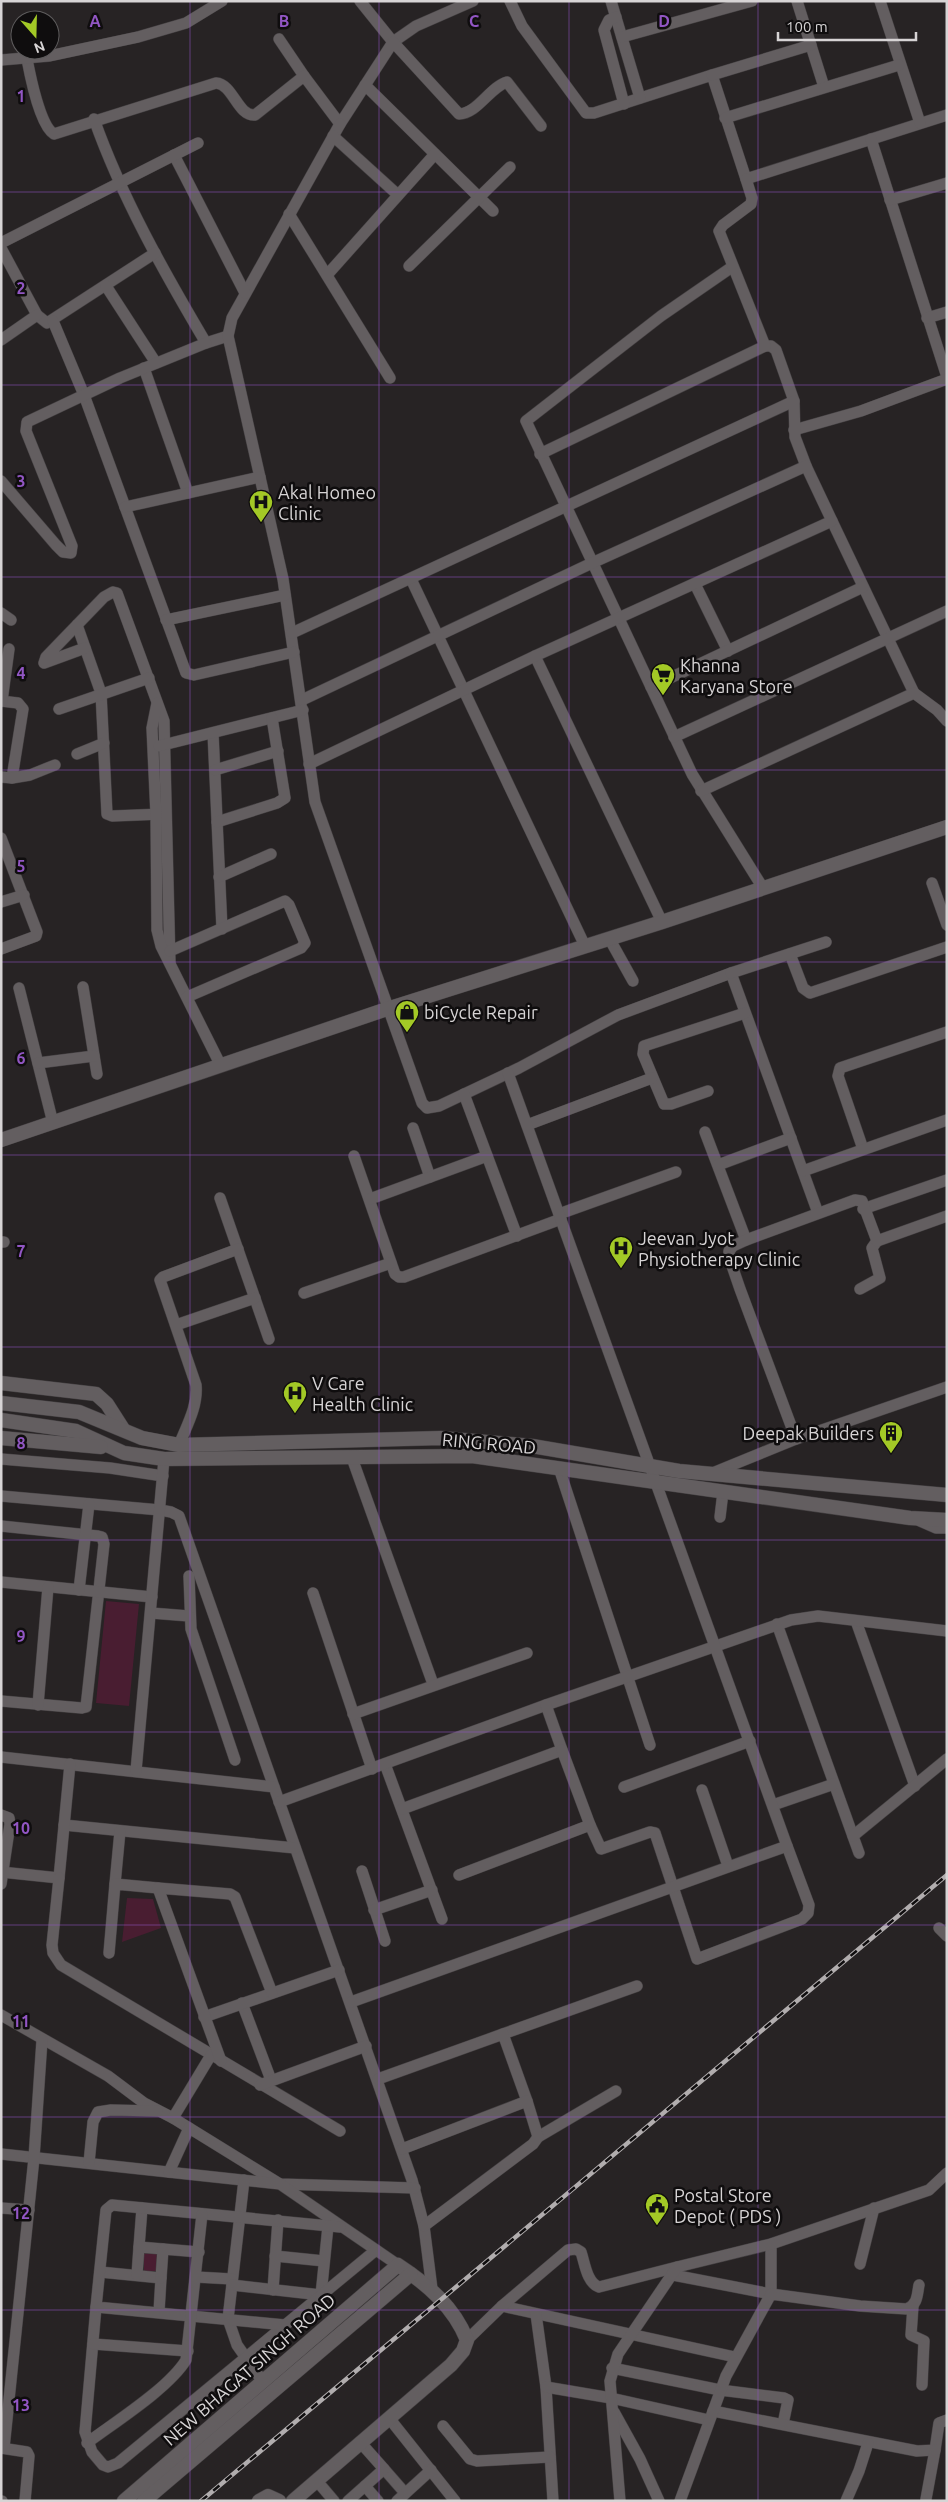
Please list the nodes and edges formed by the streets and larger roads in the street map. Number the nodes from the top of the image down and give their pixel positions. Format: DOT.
graph roads {
  1 [pos="222,1"];
  2 [pos="360,1"];
  3 [pos="473,1"];
  4 [pos="510,1"];
  5 [pos="611,1"];
  6 [pos="752,1"];
  7 [pos="797,1"];
  8 [pos="880,1"];
  9 [pos="616,17"];
  10 [pos="622,37"];
  11 [pos="279,39"];
  12 [pos="393,42"];
  13 [pos="811,44"];
  14 [pos="60,54"];
  15 [pos="27,60"];
  16 [pos="899,64"];
  17 [pos="712,75"];
  18 [pos="304,76"];
  19 [pos="365,85"];
  20 [pos="824,87"];
  21 [pos="640,98"];
  22 [pos="624,104"];
  23 [pos="947,115"];
  24 [pos="725,118"];
  25 [pos="94,119"];
  26 [pos="920,123"];
  27 [pos="340,124"];
  28 [pos="541,126"];
  29 [pos="333,136"];
  30 [pos="871,139"];
  31 [pos="198,142"];
  32 [pos="435,154"];
  33 [pos="174,155"];
  34 [pos="510,167"];
  35 [pos="746,179"];
  36 [pos="120,183"];
  37 [pos="945,183"];
  38 [pos="398,194"];
  39 [pos="947,196"];
  40 [pos="480,198"];
  41 [pos="890,200"];
  42 [pos="493,211"];
  43 [pos="289,214"];
  44 [pos="1,243"];
  45 [pos="1,248"];
  46 [pos="155,252"];
  47 [pos="410,266"];
  48 [pos="732,267"];
  49 [pos="327,275"];
  50 [pos="106,286"];
  51 [pos="246,293"];
  52 [pos="947,312"];
  53 [pos="37,315"];
  54 [pos="927,318"];
  55 [pos="53,321"];
  56 [pos="228,336"];
  57 [pos="1,340"];
  58 [pos="206,343"];
  59 [pos="765,346"];
  60 [pos="156,363"];
  61 [pos="144,368"];
  62 [pos="390,378"];
  63 [pos="947,378"];
  64 [pos="84,395"];
  65 [pos="794,401"];
  66 [pos="794,430"];
  67 [pos="540,454"];
  68 [pos="806,466"];
  69 [pos="260,477"];
  70 [pos="1,481"];
  71 [pos="188,493"];
  72 [pos="564,506"];
  73 [pos="125,507"];
  74 [pos="832,521"];
  75 [pos="592,563"];
  76 [pos="411,579"];
  77 [pos="695,584"];
  78 [pos="863,588"];
  79 [pos="285,595"];
  80 [pos="947,611"];
  81 [pos="1,613"];
  82 [pos="619,618"];
  83 [pos="11,620"];
  84 [pos="166,620"];
  85 [pos="77,625"];
  86 [pos="292,634"];
  87 [pos="439,635"];
  88 [pos="886,637"];
  89 [pos="85,648"];
  90 [pos="9,649"];
  91 [pos="728,651"];
  92 [pos="294,652"];
  93 [pos="535,656"];
  94 [pos="149,678"];
  95 [pos="651,687"];
  96 [pos="465,688"];
  97 [pos="101,693"];
  98 [pos="914,693"];
  99 [pos="1,701"];
  100 [pos="302,705"];
  101 [pos="59,709"];
  102 [pos="272,718"];
  103 [pos="947,721"];
  104 [pos="213,733"];
  105 [pos="674,736"];
  106 [pos="104,743"];
  107 [pos="159,746"];
  108 [pos="278,751"];
  109 [pos="77,754"];
  110 [pos="309,764"];
  111 [pos="55,766"];
  112 [pos="214,770"];
  113 [pos="7,778"];
  114 [pos="702,791"];
  115 [pos="161,814"];
  116 [pos="217,822"];
  117 [pos="947,827"];
  118 [pos="1,838"];
  119 [pos="271,854"];
  120 [pos="220,877"];
  121 [pos="932,884"];
  122 [pos="763,888"];
  123 [pos="157,889"];
  124 [pos="170,889"];
  125 [pos="24,895"];
  126 [pos="1,902"];
  127 [pos="662,922"];
  128 [pos="947,925"];
  129 [pos="222,929"];
  130 [pos="609,938"];
  131 [pos="826,942"];
  132 [pos="585,946"];
  133 [pos="947,946"];
  134 [pos="1,949"];
  135 [pos="790,954"];
  136 [pos="170,957"];
  137 [pos="731,974"];
  138 [pos="633,981"];
  139 [pos="83,987"];
  140 [pos="19,988"];
  141 [pos="187,997"];
  142 [pos="387,1009"];
  143 [pos="745,1013"];
  144 [pos="945,1032"];
  145 [pos="947,1045"];
  146 [pos="94,1056"];
  147 [pos="38,1063"];
  148 [pos="221,1066"];
  149 [pos="508,1073"];
  150 [pos="97,1074"];
  151 [pos="652,1078"];
  152 [pos="708,1090"];
  153 [pos="464,1094"];
  154 [pos="947,1120"];
  155 [pos="53,1123"];
  156 [pos="527,1125"];
  157 [pos="413,1128"];
  158 [pos="705,1132"];
  159 [pos="791,1138"];
  160 [pos="1,1140"];
  161 [pos="864,1149"];
  162 [pos="354,1156"];
  163 [pos="487,1156"];
  164 [pos="718,1165"];
  165 [pos="802,1171"];
  166 [pos="676,1172"];
  167 [pos="430,1176"];
  168 [pos="947,1180"];
  169 [pos="220,1198"];
  170 [pos="370,1199"];
  171 [pos="863,1209"];
  172 [pos="818,1213"];
  173 [pos="560,1216"];
  174 [pos="947,1216"];
  175 [pos="517,1236"];
  176 [pos="746,1240"];
  177 [pos="876,1241"];
  178 [pos="238,1249"];
  179 [pos="392,1262"];
  180 [pos="860,1289"];
  181 [pos="304,1292"];
  182 [pos="255,1298"];
  183 [pos="176,1325"];
  184 [pos="269,1339"];
  185 [pos="1,1383"];
  186 [pos="947,1387"];
  187 [pos="1,1403"];
  188 [pos="1,1420"];
  189 [pos="123,1429"];
  190 [pos="1,1438"];
  191 [pos="796,1439"];
  192 [pos="179,1444"];
  193 [pos="109,1447"];
  194 [pos="352,1458"];
  195 [pos="1,1459"];
  196 [pos="164,1459"];
  197 [pos="651,1467"];
  198 [pos="559,1468"];
  199 [pos="710,1474"];
  200 [pos="163,1476"];
  201 [pos="656,1483"];
  202 [pos="947,1487"];
  203 [pos="723,1492"];
  204 [pos="915,1493"];
  205 [pos="947,1495"];
  206 [pos="1,1496"];
  207 [pos="89,1504"];
  208 [pos="160,1510"];
  209 [pos="720,1517"];
  210 [pos="910,1518"];
  211 [pos="947,1520"];
  212 [pos="1,1526"];
  213 [pos="947,1528"];
  214 [pos="86,1535"];
  215 [pos="189,1576"];
  216 [pos="1,1582"];
  217 [pos="48,1587"];
  218 [pos="79,1590"];
  219 [pos="99,1592"];
  220 [pos="313,1593"];
  221 [pos="152,1597"];
  222 [pos="151,1613"];
  223 [pos="189,1616"];
  224 [pos="856,1621"];
  225 [pos="778,1624"];
  226 [pos="947,1632"];
  227 [pos="715,1646"];
  228 [pos="527,1653"];
  229 [pos="626,1676"];
  230 [pos="434,1684"];
  231 [pos="1,1701"];
  232 [pos="38,1705"];
  233 [pos="546,1705"];
  234 [pos="353,1714"];
  235 [pos="750,1741"];
  236 [pos="650,1745"];
  237 [pos="562,1750"];
  238 [pos="1,1757"];
  239 [pos="947,1759"];
  240 [pos="235,1760"];
  241 [pos="70,1764"];
  242 [pos="385,1764"];
  243 [pos="372,1769"];
  244 [pos="136,1771"];
  245 [pos="834,1784"];
  246 [pos="916,1786"];
  247 [pos="274,1787"];
  248 [pos="624,1787"];
  249 [pos="702,1790"];
  250 [pos="279,1802"];
  251 [pos="773,1805"];
  252 [pos="402,1809"];
  253 [pos="1,1815"];
  254 [pos="64,1825"];
  255 [pos="590,1825"];
  256 [pos="120,1831"];
  257 [pos="853,1836"];
  258 [pos="787,1846"];
  259 [pos="295,1848"];
  260 [pos="859,1853"];
  261 [pos="728,1866"];
  262 [pos="362,1871"];
  263 [pos="2,1876"];
  264 [pos="459,1876"];
  265 [pos="59,1878"];
  266 [pos="115,1884"];
  267 [pos="674,1885"];
  268 [pos="158,1888"];
  269 [pos="432,1890"];
  270 [pos="374,1910"];
  271 [pos="442,1919"];
  272 [pos="386,1941"];
  273 [pos="109,1953"];
  274 [pos="339,1970"];
  275 [pos="637,1986"];
  276 [pos="272,1993"];
  277 [pos="350,2002"];
  278 [pos="242,2003"];
  279 [pos="1,2014"];
  280 [pos="204,2017"];
  281 [pos="504,2034"];
  282 [pos="42,2040"];
  283 [pos="366,2046"];
  284 [pos="216,2058"];
  285 [pos="378,2079"];
  286 [pos="265,2083"];
  287 [pos="616,2091"];
  288 [pos="527,2101"];
  289 [pos="158,2111"];
  290 [pos="173,2118"];
  291 [pos="189,2128"];
  292 [pos="340,2131"];
  293 [pos="538,2137"];
  294 [pos="402,2149"];
  295 [pos="1,2154"];
  296 [pos="34,2158"];
  297 [pos="89,2164"];
  298 [pos="169,2172"];
  299 [pos="947,2173"];
  300 [pos="244,2180"];
  301 [pos="280,2184"];
  302 [pos="947,2185"];
  303 [pos="415,2188"];
  304 [pos="929,2190"];
  305 [pos="1,2208"];
  306 [pos="142,2208"];
  307 [pos="874,2208"];
  308 [pos="29,2210"];
  309 [pos="202,2214"];
  310 [pos="240,2216"];
  311 [pos="278,2220"];
  312 [pos="328,2226"];
  313 [pos="424,2226"];
  314 [pos="340,2227"];
  315 [pos="771,2244"];
  316 [pos="140,2247"];
  317 [pos="163,2249"];
  318 [pos="376,2250"];
  319 [pos="199,2252"];
  320 [pos="275,2256"];
  321 [pos="324,2261"];
  322 [pos="860,2264"];
  323 [pos="398,2265"];
  324 [pos="675,2271"];
  325 [pos="100,2272"];
  326 [pos="412,2274"];
  327 [pos="136,2275"];
  328 [pos="196,2277"];
  329 [pos="161,2278"];
  330 [pos="232,2282"];
  331 [pos="919,2284"];
  332 [pos="432,2289"];
  333 [pos="273,2290"];
  334 [pos="771,2294"];
  335 [pos="321,2295"];
  336 [pos="502,2306"];
  337 [pos="913,2306"];
  338 [pos="96,2307"];
  339 [pos="159,2312"];
  340 [pos="536,2314"];
  341 [pos="192,2316"];
  342 [pos="228,2319"];
  343 [pos="285,2325"];
  344 [pos="633,2334"];
  345 [pos="467,2340"];
  346 [pos="93,2344"];
  347 [pos="188,2351"];
  348 [pos="246,2357"];
  349 [pos="735,2357"];
  350 [pos="612,2368"];
  351 [pos="263,2382"];
  352 [pos="922,2385"];
  353 [pos="546,2387"];
  354 [pos="720,2390"];
  355 [pos="611,2403"];
  356 [pos="711,2416"];
  357 [pos="389,2418"];
  358 [pos="947,2420"];
  359 [pos="784,2424"];
  360 [pos="443,2426"];
  361 [pos="360,2442"];
  362 [pos="87,2443"];
  363 [pos="868,2443"];
  364 [pos="3,2448"];
  365 [pos="935,2450"];
  366 [pos="550,2456"];
  367 [pos="384,2469"];
  368 [pos="431,2470"];
  369 [pos="317,2481"];
  370 [pos="365,2486"];
  371 [pos="401,2497"];
  372 [pos="926,2499"];
  373 [pos="452,2500"];
  374 [pos="25,2501"];
  375 [pos="124,2501"];
  376 [pos="144,2501"];
  377 [pos="259,2501"];
  378 [pos="279,2501"];
  379 [pos="293,2501"];
  380 [pos="334,2501"];
  381 [pos="348,2501"];
  382 [pos="378,2501"];
  383 [pos="553,2501"];
  384 [pos="620,2501"];
  385 [pos="659,2501"];
  386 [pos="680,2501"];
  387 [pos="846,2501"];
  1 -- 14 [label="street"];
  2 -- 12 [label="street"];
  3 -- 12 [label="street"];
  4 -- 22 [label="street"];
  5 -- 9 [label="street"];
  6 -- 10 [label="street"];
  7 -- 13 [label="street"];
  8 -- 16 [label="street"];
  9 -- 10 [label="street"];
  9 -- 22 [label="street"];
  10 -- 21 [label="street"];
  11 -- 18 [label="street"];
  12 -- 19 [label="street"];
  12 -- 28 [label="street"];
  13 -- 17 [label="street"];
  13 -- 20 [label="street"];
  15 -- 25 [label="street"];
  16 -- 20 [label="street"];
  16 -- 26 [label="street"];
  17 -- 21 [label="street"];
  17 -- 24 [label="street"];
  18 -- 25 [label="street"];
  18 -- 27 [label="street"];
  19 -- 27 [label="street"];
  19 -- 32 [label="street"];
  20 -- 24 [label="street"];
  21 -- 22 [label="street"];
  23 -- 26 [label="street"];
  24 -- 35 [label="street"];
  25 -- 36 [label="street"];
  26 -- 30 [label="street"];
  27 -- 29 [label="street"];
  29 -- 38 [label="street"];
  29 -- 43 [label="street"];
  30 -- 35 [label="street"];
  30 -- 41 [label="street"];
  31 -- 33 [label="street"];
  32 -- 38 [label="street"];
  32 -- 40 [label="street"];
  33 -- 36 [label="street"];
  33 -- 51 [label="street"];
  34 -- 40 [label="street"];
  35 -- 48 [label="street"];
  36 -- 44 [label="street"];
  36 -- 46 [label="street"];
  37 -- 39 [label="street"];
  37 -- 41 [label="street"];
  38 -- 49 [label="street"];
  40 -- 42 [label="street"];
  40 -- 47 [label="street"];
  41 -- 54 [label="street"];
  43 -- 49 [label="street"];
  43 -- 51 [label="street"];
  45 -- 53 [label="street"];
  46 -- 50 [label="street"];
  46 -- 58 [label="street"];
  48 -- 59 [label="street"];
  48 -- 67 [label="street"];
  49 -- 62 [label="street"];
  50 -- 55 [label="street"];
  50 -- 60 [label="street"];
  51 -- 56 [label="street"];
  52 -- 54 [label="street"];
  53 -- 55 [label="street"];
  53 -- 57 [label="street"];
  54 -- 63 [label="street"];
  55 -- 64 [label="street"];
  56 -- 58 [label="street"];
  56 -- 69 [label="street"];
  58 -- 60 [label="street"];
  59 -- 65 [label="street"];
  59 -- 67 [label="street"];
  60 -- 61 [label="street"];
  61 -- 64 [label="street"];
  61 -- 71 [label="street"];
  63 -- 66 [label="street"];
  64 -- 70 [label="street"];
  64 -- 73 [label="street"];
  65 -- 66 [label="street"];
  65 -- 72 [label="street"];
  66 -- 68 [label="street"];
  67 -- 72 [label="street"];
  68 -- 74 [label="street"];
  68 -- 75 [label="street"];
  69 -- 71 [label="street"];
  69 -- 79 [label="street"];
  71 -- 73 [label="street"];
  72 -- 75 [label="street"];
  72 -- 76 [label="street"];
  73 -- 84 [label="street"];
  74 -- 77 [label="street"];
  74 -- 78 [label="street"];
  75 -- 82 [label="street"];
  75 -- 87 [label="street"];
  76 -- 86 [label="street"];
  76 -- 87 [label="street"];
  77 -- 82 [label="street"];
  77 -- 91 [label="street"];
  78 -- 88 [label="street"];
  78 -- 91 [label="street"];
  79 -- 84 [label="street"];
  79 -- 86 [label="street"];
  80 -- 88 [label="street"];
  81 -- 83 [label="street"];
  82 -- 93 [label="street"];
  82 -- 95 [label="street"];
  84 -- 92 [label="street"];
  85 -- 89 [label="street"];
  85 -- 89 [label="street"];
  85 -- 94 [label="street"];
  86 -- 92 [label="street"];
  87 -- 96 [label="street"];
  87 -- 100 [label="street"];
  88 -- 98 [label="street"];
  88 -- 105 [label="street"];
  89 -- 97 [label="street"];
  90 -- 99 [label="street"];
  91 -- 95 [label="street"];
  92 -- 100 [label="street"];
  93 -- 96 [label="street"];
  93 -- 127 [label="street"];
  94 -- 97 [label="street"];
  94 -- 107 [label="street"];
  95 -- 105 [label="street"];
  96 -- 110 [label="street"];
  96 -- 132 [label="street"];
  97 -- 101 [label="street"];
  97 -- 106 [label="street"];
  98 -- 103 [label="street"];
  98 -- 114 [label="street"];
  99 -- 113 [label="street"];
  100 -- 102 [label="street"];
  100 -- 110 [label="street"];
  102 -- 104 [label="street"];
  102 -- 108 [label="street"];
  104 -- 107 [label="street"];
  104 -- 112 [label="street"];
  105 -- 114 [label="street"];
  106 -- 109 [label="street"];
  106 -- 115 [label="street"];
  107 -- 115 [label="street"];
  108 -- 112 [label="street"];
  108 -- 116 [label="street"];
  110 -- 142 [label="street"];
  111 -- 113 [label="street"];
  112 -- 116 [label="street"];
  114 -- 122 [label="street"];
  115 -- 123 [label="street"];
  115 -- 124 [label="street"];
  116 -- 120 [label="street"];
  117 -- 122 [label="street"];
  118 -- 125 [label="street"];
  119 -- 120 [label="street"];
  120 -- 129 [label="street"];
  121 -- 128 [label="street"];
  122 -- 127 [label="street"];
  123 -- 124 [label="street"];
  123 -- 136 [label="street"];
  124 -- 136 [label="street"];
  125 -- 126 [label="street"];
  125 -- 134 [label="street"];
  127 -- 130 [label="street"];
  129 -- 136 [label="street"];
  129 -- 141 [label="street"];
  130 -- 132 [label="street"];
  130 -- 138 [label="street"];
  131 -- 135 [label="street"];
  132 -- 142 [label="street"];
  133 -- 135 [label="street"];
  135 -- 137 [label="street"];
  136 -- 141 [label="street"];
  137 -- 143 [label="street"];
  137 -- 149 [label="street"];
  139 -- 146 [label="street"];
  140 -- 147 [label="street"];
  141 -- 148 [label="street"];
  142 -- 148 [label="street"];
  142 -- 153 [label="street"];
  143 -- 151 [label="street"];
  143 -- 159 [label="street"];
  144 -- 145 [label="street"];
  144 -- 161 [label="street"];
  146 -- 147 [label="street"];
  146 -- 150 [label="street"];
  147 -- 155 [label="street"];
  148 -- 155 [label="street"];
  149 -- 153 [label="street"];
  149 -- 156 [label="street"];
  151 -- 152 [label="street"];
  151 -- 156 [label="street"];
  153 -- 163 [label="street"];
  154 -- 161 [label="street"];
  155 -- 160 [label="street"];
  156 -- 173 [label="street"];
  157 -- 167 [label="street"];
  158 -- 164 [label="street"];
  159 -- 164 [label="street"];
  159 -- 165 [label="street"];
  161 -- 165 [label="street"];
  162 -- 170 [label="street"];
  163 -- 167 [label="street"];
  163 -- 175 [label="street"];
  164 -- 176 [label="street"];
  165 -- 172 [label="street"];
  166 -- 173 [label="street"];
  167 -- 170 [label="street"];
  168 -- 171 [label="street"];
  169 -- 178 [label="street"];
  170 -- 179 [label="street"];
  171 -- 172 [label="street"];
  171 -- 177 [label="street"];
  172 -- 176 [label="street"];
  173 -- 175 [label="street"];
  173 -- 197 [label="street"];
  174 -- 177 [label="street"];
  175 -- 179 [label="street"];
  176 -- 191 [label="street"];
  177 -- 180 [label="street"];
  178 -- 182 [label="street"];
  178 -- 183 [label="street"];
  179 -- 181 [label="street"];
  182 -- 183 [label="street"];
  182 -- 184 [label="street"];
  183 -- 192 [label="street"];
  185 -- 189 [label="street"];
  186 -- 191 [label="street"];
  187 -- 189 [label="street, RING ROAD"];
  188 -- 193 [label="street, RING ROAD"];
  189 -- 192 [label="street, RING ROAD"];
  190 -- 193 [label="street"];
  191 -- 199 [label="street"];
  192 -- 197 [label="street, RING ROAD"];
  193 -- 196 [label="street, RING ROAD"];
  194 -- 196 [label="street, RING ROAD"];
  194 -- 198 [label="street, RING ROAD"];
  194 -- 230 [label="street"];
  195 -- 200 [label="street"];
  196 -- 200 [label="street"];
  197 -- 199 [label="street, RING ROAD"];
  197 -- 201 [label="street"];
  198 -- 201 [label="street, RING ROAD"];
  198 -- 229 [label="street"];
  199 -- 204 [label="street, RING ROAD"];
  200 -- 208 [label="street"];
  201 -- 203 [label="street, RING ROAD"];
  201 -- 227 [label="street"];
  202 -- 204 [label="street"];
  203 -- 209 [label="street"];
  203 -- 210 [label="street, RING ROAD"];
  204 -- 205 [label="street, RING ROAD"];
  206 -- 207 [label="street"];
  207 -- 208 [label="street"];
  207 -- 214 [label="street"];
  208 -- 221 [label="street"];
  208 -- 247 [label="street"];
  210 -- 211 [label="street, RING ROAD"];
  210 -- 213 [label="street"];
  212 -- 214 [label="street"];
  214 -- 218 [label="street"];
  214 -- 219 [label="street"];
  215 -- 223 [label="street"];
  216 -- 217 [label="street"];
  217 -- 218 [label="street"];
  217 -- 232 [label="street"];
  218 -- 219 [label="street"];
  219 -- 221 [label="street"];
  219 -- 232 [label="street"];
  220 -- 234 [label="street"];
  221 -- 222 [label="street"];
  222 -- 223 [label="street"];
  222 -- 244 [label="street"];
  223 -- 240 [label="street"];
  224 -- 225 [label="street"];
  224 -- 226 [label="street"];
  224 -- 246 [label="street"];
  225 -- 227 [label="street"];
  225 -- 245 [label="street"];
  227 -- 229 [label="street"];
  227 -- 235 [label="street"];
  228 -- 230 [label="street"];
  229 -- 233 [label="street"];
  229 -- 236 [label="street"];
  230 -- 234 [label="street"];
  231 -- 232 [label="street"];
  233 -- 237 [label="street"];
  233 -- 242 [label="street"];
  234 -- 243 [label="street"];
  235 -- 248 [label="street"];
  235 -- 251 [label="street"];
  237 -- 252 [label="street"];
  237 -- 255 [label="street"];
  238 -- 241 [label="street"];
  239 -- 246 [label="street"];
  241 -- 244 [label="street"];
  241 -- 254 [label="street"];
  242 -- 243 [label="street"];
  242 -- 252 [label="street"];
  243 -- 250 [label="street"];
  244 -- 247 [label="street"];
  245 -- 251 [label="street"];
  245 -- 257 [label="street"];
  246 -- 257 [label="street"];
  247 -- 250 [label="street"];
  249 -- 261 [label="street"];
  250 -- 259 [label="street"];
  251 -- 258 [label="street"];
  252 -- 269 [label="street"];
  253 -- 263 [label="street"];
  254 -- 256 [label="street"];
  254 -- 265 [label="street"];
  255 -- 264 [label="street"];
  255 -- 267 [label="street"];
  256 -- 259 [label="street"];
  256 -- 266 [label="street"];
  257 -- 260 [label="street"];
  258 -- 261 [label="street"];
  258 -- 267 [label="street"];
  259 -- 274 [label="street"];
  261 -- 267 [label="street"];
  262 -- 270 [label="street"];
  263 -- 265 [label="street"];
  265 -- 284 [label="street"];
  266 -- 268 [label="street"];
  266 -- 273 [label="street"];
  267 -- 277 [label="street"];
  268 -- 276 [label="street"];
  268 -- 280 [label="street"];
  269 -- 270 [label="street"];
  269 -- 271 [label="street"];
  270 -- 272 [label="street"];
  274 -- 276 [label="street"];
  274 -- 277 [label="street"];
  275 -- 281 [label="street"];
  276 -- 278 [label="street"];
  277 -- 283 [label="street"];
  278 -- 280 [label="street"];
  278 -- 286 [label="street"];
  279 -- 282 [label="street"];
  280 -- 284 [label="street"];
  281 -- 285 [label="street"];
  281 -- 288 [label="street"];
  282 -- 289 [label="street"];
  282 -- 296 [label="street"];
  283 -- 285 [label="street"];
  283 -- 286 [label="street"];
  284 -- 286 [label="street"];
  284 -- 290 [label="street"];
  285 -- 294 [label="street"];
  286 -- 292 [label="street"];
  287 -- 293 [label="street"];
  288 -- 293 [label="street"];
  288 -- 294 [label="street"];
  289 -- 290 [label="street"];
  289 -- 297 [label="street"];
  290 -- 291 [label="street"];
  291 -- 298 [label="street"];
  291 -- 301 [label="street"];
  293 -- 313 [label="street"];
  294 -- 303 [label="street"];
  295 -- 296 [label="street"];
  296 -- 297 [label="street"];
  296 -- 308 [label="street"];
  297 -- 298 [label="street"];
  298 -- 300 [label="street"];
  299 -- 304 [label="street"];
  300 -- 301 [label="street"];
  300 -- 310 [label="street"];
  301 -- 303 [label="street"];
  301 -- 314 [label="street"];
  302 -- 304 [label="street"];
  303 -- 313 [label="street"];
  304 -- 307 [label="street"];
  305 -- 308 [label="street"];
  306 -- 309 [label="street"];
  306 -- 316 [label="street"];
  306 -- 325 [label="street"];
  307 -- 315 [label="street"];
  307 -- 322 [label="street"];
  308 -- 364 [label="street"];
  309 -- 310 [label="street"];
  309 -- 319 [label="street"];
  310 -- 311 [label="street"];
  310 -- 330 [label="street"];
  311 -- 312 [label="street"];
  311 -- 320 [label="street"];
  312 -- 314 [label="street"];
  312 -- 321 [label="street"];
  313 -- 332 [label="street"];
  314 -- 318 [label="street"];
  315 -- 324 [label="street"];
  315 -- 334 [label="street"];
  316 -- 317 [label="street"];
  316 -- 327 [label="street"];
  317 -- 319 [label="street"];
  317 -- 329 [label="street"];
  318 -- 323 [label="street"];
  318 -- 335 [label="street"];
  319 -- 328 [label="street"];
  320 -- 321 [label="street"];
  320 -- 333 [label="street"];
  321 -- 335 [label="street"];
  323 -- 326 [label="street"];
  323 -- 351 [label="street, NEW BHAGAT SINGH ROAD"];
  324 -- 334 [label="street"];
  324 -- 336 [label="street"];
  324 -- 344 [label="street"];
  325 -- 327 [label="street"];
  325 -- 338 [label="street"];
  326 -- 332 [label="street"];
  326 -- 376 [label="street, NEW BHAGAT SINGH ROAD"];
  327 -- 329 [label="street"];
  328 -- 330 [label="street"];
  328 -- 341 [label="street"];
  329 -- 339 [label="street"];
  330 -- 333 [label="street"];
  330 -- 342 [label="street"];
  331 -- 337 [label="street"];
  332 -- 345 [label="street"];
  333 -- 335 [label="street"];
  334 -- 337 [label="street"];
  334 -- 349 [label="street"];
  335 -- 343 [label="street"];
  336 -- 340 [label="street"];
  336 -- 345 [label="street"];
  337 -- 352 [label="street"];
  338 -- 339 [label="street"];
  338 -- 346 [label="street"];
  339 -- 341 [label="street"];
  340 -- 344 [label="street"];
  340 -- 353 [label="street"];
  341 -- 342 [label="street"];
  341 -- 347 [label="street"];
  342 -- 343 [label="street"];
  342 -- 348 [label="street"];
  343 -- 348 [label="street"];
  344 -- 349 [label="street"];
  344 -- 350 [label="street"];
  345 -- 357 [label="street"];
  346 -- 347 [label="street"];
  346 -- 362 [label="street"];
  347 -- 362 [label="street"];
  348 -- 351 [label="street"];
  348 -- 362 [label="street"];
  349 -- 354 [label="street"];
  350 -- 354 [label="street"];
  350 -- 355 [label="street"];
  351 -- 375 [label="street, NEW BHAGAT SINGH ROAD"];
  353 -- 355 [label="street"];
  353 -- 366 [label="street"];
  354 -- 356 [label="street"];
  354 -- 359 [label="street"];
  355 -- 356 [label="street"];
  355 -- 384 [label="street"];
  355 -- 385 [label="street"];
  356 -- 359 [label="street"];
  356 -- 386 [label="street"];
  357 -- 361 [label="street"];
  357 -- 368 [label="street"];
  358 -- 365 [label="street"];
  359 -- 363 [label="street"];
  360 -- 366 [label="street"];
  361 -- 367 [label="street"];
  361 -- 369 [label="street"];
  363 -- 365 [label="street"];
  363 -- 387 [label="street"];
  364 -- 374 [label="street"];
  365 -- 372 [label="street"];
  366 -- 383 [label="street"];
  367 -- 370 [label="street"];
  367 -- 371 [label="street"];
  368 -- 371 [label="street"];
  368 -- 373 [label="street"];
  369 -- 379 [label="street"];
  369 -- 380 [label="street"];
  370 -- 381 [label="street"];
  370 -- 382 [label="street"];
  377 -- 378 [label="street"];
}
